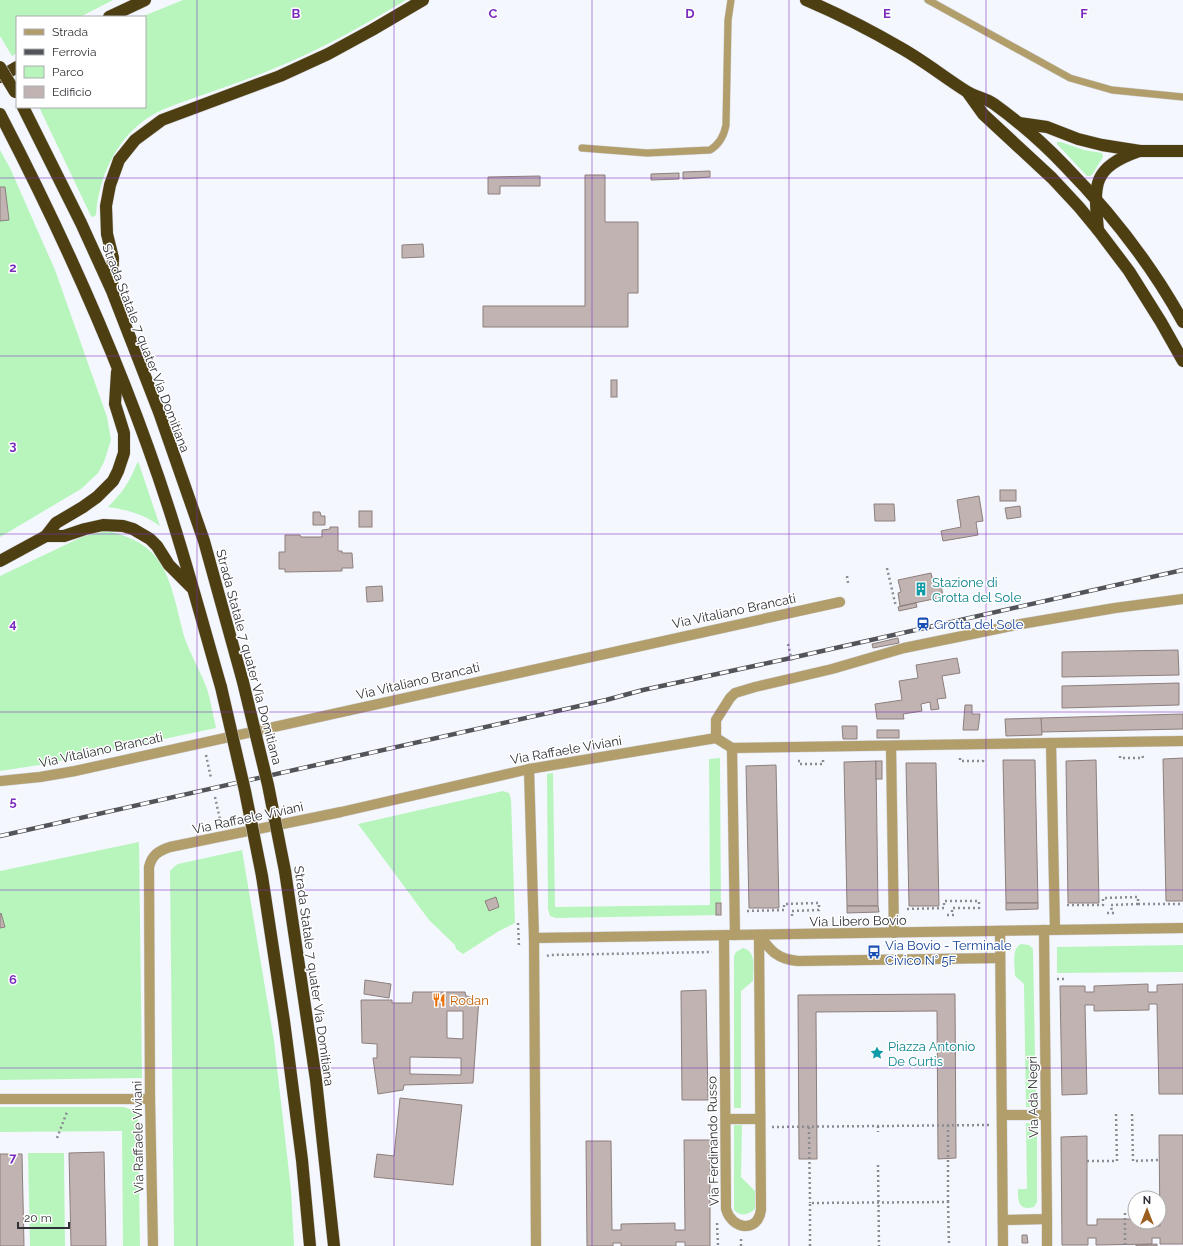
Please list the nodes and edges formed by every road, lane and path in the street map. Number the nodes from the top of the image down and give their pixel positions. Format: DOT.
graph roads {
  1 [pos="145,0"];
  2 [pos="423,0"];
  3 [pos="732,0"];
  4 [pos="806,0"];
  5 [pos="928,0"];
  6 [pos="111,16"];
  7 [pos="0,67"];
  8 [pos="16,68"];
  9 [pos="0,77"];
  10 [pos="968,92"];
  11 [pos="16,93"];
  12 [pos="1183,97"];
  13 [pos="24,108"];
  14 [pos="0,114"];
  15 [pos="1019,123"];
  16 [pos="582,148"];
  17 [pos="1140,151"];
  18 [pos="1183,151"];
  19 [pos="1095,197"];
  20 [pos="1098,230"];
  21 [pos="112,291"];
  22 [pos="1183,322"];
  23 [pos="1183,361"];
  24 [pos="117,368"];
  25 [pos="46,536"];
  26 [pos="0,561"];
  27 [pos="887,568"];
  28 [pos="847,576"];
  29 [pos="848,583"];
  30 [pos="193,589"];
  31 [pos="1183,599"];
  32 [pos="840,602"];
  33 [pos="896,607"];
  34 [pos="788,644"];
  35 [pos="792,662"];
  36 [pos="716,738"];
  37 [pos="1183,741"];
  38 [pos="1051,743"];
  39 [pos="891,746"];
  40 [pos="732,748"];
  41 [pos="205,752"];
  42 [pos="1149,753"];
  43 [pos="1120,754"];
  44 [pos="990,756"];
  45 [pos="953,757"];
  46 [pos="830,760"];
  47 [pos="793,761"];
  48 [pos="529,769"];
  49 [pos="211,778"];
  50 [pos="0,781"];
  51 [pos="215,797"];
  52 [pos="221,824"];
  53 [pos="1138,904"];
  54 [pos="1183,904"];
  55 [pos="1064,906"];
  56 [pos="904,909"];
  57 [pos="744,911"];
  58 [pos="1107,913"];
  59 [pos="1112,913"];
  60 [pos="1116,913"];
  61 [pos="952,915"];
  62 [pos="956,915"];
  63 [pos="947,916"];
  64 [pos="792,918"];
  65 [pos="518,923"];
  66 [pos="1183,928"];
  67 [pos="1044,930"];
  68 [pos="1055,930"];
  69 [pos="1000,931"];
  70 [pos="894,933"];
  71 [pos="729,935"];
  72 [pos="759,935"];
  73 [pos="534,938"];
  74 [pos="519,946"];
  75 [pos="714,955"];
  76 [pos="545,958"];
  77 [pos="1000,958"];
  78 [pos="1065,979"];
  79 [pos="1055,980"];
  80 [pos="0,1099"];
  81 [pos="72,1099"];
  82 [pos="150,1099"];
  83 [pos="1116,1114"];
  84 [pos="1132,1114"];
  85 [pos="1046,1115"];
  86 [pos="726,1119"];
  87 [pos="1002,1120"];
  88 [pos="760,1123"];
  89 [pos="948,1125"];
  90 [pos="809,1126"];
  91 [pos="878,1126"];
  92 [pos="878,1132"];
  93 [pos="57,1138"];
  94 [pos="1160,1160"];
  95 [pos="1087,1161"];
  96 [pos="878,1165"];
  97 [pos="948,1202"];
  98 [pos="810,1203"];
  99 [pos="878,1203"];
  100 [pos="1125,1213"];
  101 [pos="1003,1220"];
  102 [pos="1047,1220"];
  103 [pos="717,1222"];
  104 [pos="152,1246"];
  105 [pos="310,1246"];
  106 [pos="334,1246"];
  107 [pos="536,1246"];
  108 [pos="718,1246"];
  109 [pos="810,1246"];
  110 [pos="879,1246"];
  111 [pos="949,1246"];
  112 [pos="1003,1246"];
  113 [pos="1047,1246"];
  114 [pos="1125,1246"];
  1 -- 6 [label="highway"];
  2 -- 21 [label="highway"];
  3 -- 16 [label="lane"];
  4 -- 10 [label="highway"];
  5 -- 12 [label="lane"];
  7 -- 11 [label="highway, bridge"];
  8 -- 9 [label="highway"];
  10 -- 15 [label="highway"];
  10 -- 20 [label="highway"];
  13 -- 21 [label="highway, Strada Statale 7 quater Via Domitiana"];
  14 -- 24 [label="highway"];
  15 -- 17 [label="highway"];
  15 -- 19 [label="highway"];
  17 -- 18 [label="highway"];
  17 -- 19 [label="highway"];
  19 -- 20 [label="highway"];
  19 -- 22 [label="highway"];
  20 -- 23 [label="highway"];
  21 -- 106 [label="highway, Strada Statale 7 quater Via Domitiana, bridge"];
  24 -- 25 [label="highway"];
  24 -- 30 [label="highway"];
  25 -- 26 [label="highway"];
  25 -- 30 [label="highway"];
  27 -- 33 [label="path"];
  28 -- 29 [label="path"];
  30 -- 105 [label="highway, bridge"];
  31 -- 36 [label="street"];
  32 -- 50 [label="street, Via Vitaliano Brancati"];
  34 -- 35 [label="path"];
  36 -- 40 [label="street"];
  36 -- 48 [label="street, Via Raffaele Viviani"];
  37 -- 38 [label="street"];
  38 -- 39 [label="street"];
  38 -- 68 [label="street"];
  39 -- 40 [label="street"];
  39 -- 70 [label="street"];
  40 -- 71 [label="street, Via Ferdinando Russo"];
  41 -- 49 [label="path"];
  42 -- 43 [label="path"];
  44 -- 45 [label="path"];
  46 -- 47 [label="path"];
  48 -- 73 [label="street"];
  48 -- 82 [label="street, Via Raffaele Viviani"];
  51 -- 52 [label="path"];
  53 -- 54 [label="path"];
  53 -- 55 [label="path"];
  53 -- 59 [label="path"];
  56 -- 61 [label="path"];
  57 -- 64 [label="path"];
  58 -- 59 [label="path"];
  59 -- 60 [label="path"];
  61 -- 62 [label="path"];
  61 -- 63 [label="path"];
  65 -- 74 [label="path"];
  66 -- 68 [label="street, Via Libero Bovio"];
  67 -- 68 [label="street, Via Libero Bovio"];
  67 -- 69 [label="street, Via Libero Bovio"];
  67 -- 85 [label="street, Via Ada Negri"];
  69 -- 70 [label="street, Via Libero Bovio"];
  69 -- 77 [label="street"];
  70 -- 72 [label="street, Via Libero Bovio"];
  71 -- 72 [label="street, Via Libero Bovio"];
  71 -- 73 [label="street, Via Libero Bovio"];
  71 -- 86 [label="street, Via Ferdinando Russo"];
  72 -- 77 [label="street"];
  72 -- 88 [label="street, Via Ferdinando Russo"];
  73 -- 107 [label="street"];
  75 -- 76 [label="path"];
  77 -- 87 [label="street"];
  78 -- 79 [label="path"];
  80 -- 81 [label="street"];
  81 -- 82 [label="street"];
  81 -- 93 [label="path"];
  82 -- 104 [label="street, Via Raffaele Viviani"];
  83 -- 95 [label="path"];
  84 -- 94 [label="path"];
  85 -- 87 [label="street"];
  85 -- 102 [label="street, Via Ada Negri"];
  86 -- 88 [label="street"];
  86 -- 88 [label="street, Via Ferdinando Russo"];
  87 -- 89 [label="path"];
  87 -- 101 [label="street"];
  88 -- 90 [label="path"];
  89 -- 91 [label="path"];
  89 -- 97 [label="path"];
  90 -- 91 [label="path"];
  90 -- 98 [label="path"];
  91 -- 92 [label="path"];
  96 -- 99 [label="path"];
  97 -- 99 [label="path"];
  97 -- 111 [label="path"];
  98 -- 99 [label="path"];
  98 -- 109 [label="path"];
  99 -- 110 [label="path"];
  100 -- 114 [label="path"];
  101 -- 102 [label="street"];
  101 -- 112 [label="street"];
  102 -- 113 [label="street, Via Ada Negri"];
  103 -- 108 [label="path"];
}
